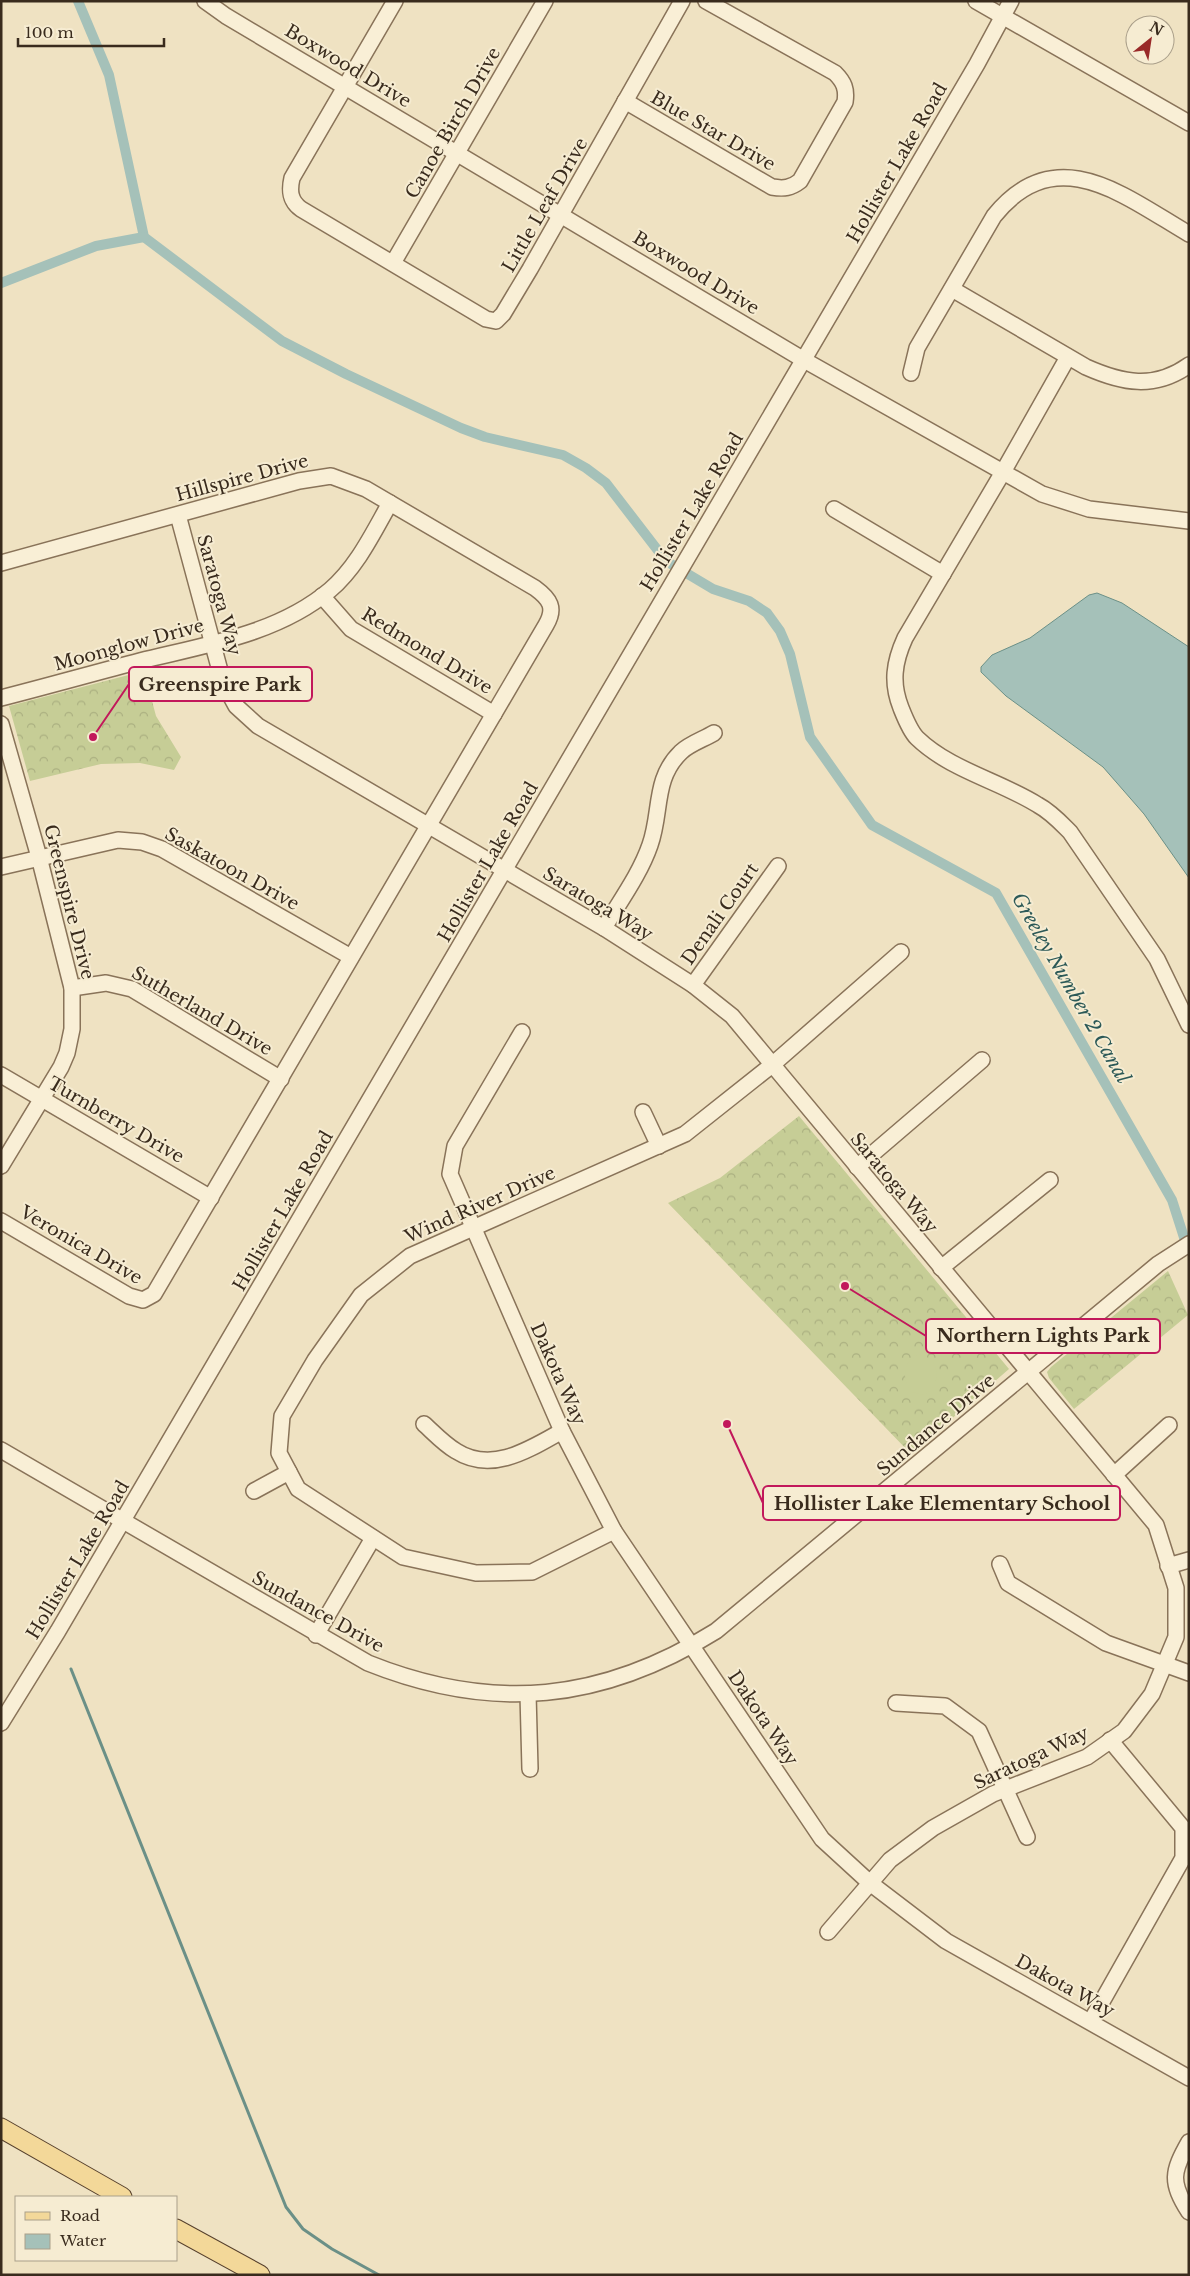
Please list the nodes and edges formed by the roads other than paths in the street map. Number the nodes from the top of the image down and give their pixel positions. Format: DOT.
graph roads {
  1 [pos="206,1"];
  2 [pos="395,1"];
  3 [pos="545,1"];
  4 [pos="682,1"];
  5 [pos="706,1"];
  6 [pos="976,1"];
  7 [pos="1011,1"];
  8 [pos="1002,17"];
  9 [pos="344,86"];
  10 [pos="625,101"];
  11 [pos="1189,123"];
  12 [pos="458,154"];
  13 [pos="561,214"];
  14 [pos="1189,234"];
  15 [pos="393,263"];
  16 [pos="952,289"];
  17 [pos="1068,357"];
  18 [pos="804,360"];
  19 [pos="1189,365"];
  20 [pos="911,373"];
  21 [pos="1003,472"];
  22 [pos="390,504"];
  23 [pos="834,510"];
  24 [pos="178,515"];
  25 [pos="1189,521"];
  26 [pos="1,563"];
  27 [pos="942,574"];
  28 [pos="322,596"];
  29 [pos="211,643"];
  30 [pos="1,698"];
  31 [pos="494,714"];
  32 [pos="1,724"];
  33 [pos="714,734"];
  34 [pos="429,826"];
  35 [pos="39,857"];
  36 [pos="778,866"];
  37 [pos="1,867"];
  38 [pos="505,871"];
  39 [pos="604,928"];
  40 [pos="901,952"];
  41 [pos="351,958"];
  42 [pos="693,985"];
  43 [pos="72,988"];
  44 [pos="1189,1025"];
  45 [pos="522,1032"];
  46 [pos="982,1060"];
  47 [pos="772,1065"];
  48 [pos="1,1075"];
  49 [pos="281,1079"];
  50 [pos="41,1098"];
  51 [pos="643,1112"];
  52 [pos="658,1146"];
  53 [pos="1,1166"];
  54 [pos="857,1167"];
  55 [pos="1050,1180"];
  56 [pos="211,1198"];
  57 [pos="1,1221"];
  58 [pos="473,1228"];
  59 [pos="1189,1244"];
  60 [pos="941,1268"];
  61 [pos="1027,1372"];
  62 [pos="424,1424"];
  63 [pos="1168,1425"];
  64 [pos="562,1430"];
  65 [pos="1,1450"];
  66 [pos="289,1472"];
  67 [pos="1114,1475"];
  68 [pos="254,1491"];
  69 [pos="123,1522"];
  70 [pos="614,1531"];
  71 [pos="373,1538"];
  72 [pos="1189,1560"];
  73 [pos="1000,1564"];
  74 [pos="1168,1566"];
  75 [pos="316,1635"];
  76 [pos="692,1646"];
  77 [pos="1165,1664"];
  78 [pos="1189,1673"];
  79 [pos="528,1694"];
  80 [pos="896,1703"];
  81 [pos="1,1724"];
  82 [pos="1110,1740"];
  83 [pos="530,1769"];
  84 [pos="1006,1789"];
  85 [pos="1027,1837"];
  86 [pos="870,1882"];
  87 [pos="828,1932"];
  88 [pos="1091,2021"];
  89 [pos="1189,2078"];
  90 [pos="1,2128"];
  91 [pos="1189,2142"];
  92 [pos="120,2196"];
  93 [pos="1189,2212"];
  94 [pos="178,2230"];
  95 [pos="260,2275"];
  1 -- 9 [label="street, Boxwood Drive"];
  2 -- 9 [label="street"];
  3 -- 12 [label="street, Canoe Birch Drive"];
  4 -- 10 [label="street, Little Leaf Drive"];
  5 -- 10 [label="street, Blue Star Drive"];
  6 -- 8 [label="street"];
  7 -- 8 [label="street, Hollister Lake Road"];
  8 -- 11 [label="street"];
  8 -- 18 [label="street, Hollister Lake Road"];
  9 -- 12 [label="street, Boxwood Drive"];
  9 -- 15 [label="street"];
  10 -- 13 [label="street, Little Leaf Drive"];
  12 -- 13 [label="street, Boxwood Drive"];
  12 -- 15 [label="street, Canoe Birch Drive"];
  13 -- 15 [label="street, Little Leaf Drive"];
  13 -- 18 [label="street, Boxwood Drive"];
  14 -- 16 [label="street"];
  16 -- 17 [label="street"];
  16 -- 20 [label="street"];
  17 -- 19 [label="street"];
  17 -- 21 [label="street"];
  18 -- 21 [label="street, Boxwood Drive"];
  18 -- 38 [label="street, Hollister Lake Road"];
  21 -- 25 [label="street, Boxwood Drive"];
  21 -- 27 [label="street"];
  22 -- 24 [label="street, Hillspire Drive"];
  22 -- 28 [label="street, Moonglow Drive"];
  22 -- 31 [label="street, Hillspire Drive"];
  23 -- 27 [label="street"];
  24 -- 26 [label="street, Hillspire Drive"];
  24 -- 29 [label="street, Saratoga Way"];
  27 -- 44 [label="street"];
  28 -- 29 [label="street, Moonglow Drive"];
  28 -- 31 [label="street, Redmond Drive"];
  29 -- 30 [label="street, Moonglow Drive"];
  29 -- 34 [label="street, Saratoga Way"];
  31 -- 34 [label="street"];
  32 -- 35 [label="street, Greenspire Drive"];
  33 -- 39 [label="street"];
  34 -- 38 [label="street, Saratoga Way"];
  34 -- 41 [label="street"];
  35 -- 37 [label="street, Saskatoon Drive"];
  35 -- 41 [label="street, Saskatoon Drive"];
  35 -- 43 [label="street, Greenspire Drive"];
  36 -- 42 [label="street, Denali Court"];
  38 -- 39 [label="street, Saratoga Way"];
  38 -- 69 [label="street, Hollister Lake Road"];
  39 -- 42 [label="street, Saratoga Way"];
  40 -- 47 [label="street, Wind River Drive"];
  41 -- 49 [label="street"];
  42 -- 47 [label="street, Saratoga Way"];
  43 -- 49 [label="street, Sutherland Drive"];
  43 -- 50 [label="street, Greenspire Drive"];
  45 -- 58 [label="street, Dakota Way"];
  46 -- 54 [label="street"];
  47 -- 52 [label="street, Wind River Drive"];
  47 -- 54 [label="street, Saratoga Way"];
  48 -- 50 [label="street, Turnberry Drive"];
  49 -- 56 [label="street"];
  50 -- 53 [label="street, Greenspire Drive"];
  50 -- 56 [label="street, Turnberry Drive"];
  51 -- 52 [label="street"];
  52 -- 58 [label="street, Wind River Drive"];
  54 -- 60 [label="street, Saratoga Way"];
  55 -- 60 [label="street"];
  56 -- 57 [label="street, Veronica Drive"];
  58 -- 64 [label="street, Dakota Way"];
  58 -- 66 [label="street, Wind River Drive"];
  59 -- 61 [label="street, Sundance Drive"];
  60 -- 61 [label="street, Saratoga Way"];
  61 -- 67 [label="street, Saratoga Way"];
  61 -- 76 [label="street, Sundance Drive"];
  62 -- 64 [label="street"];
  63 -- 67 [label="street"];
  64 -- 70 [label="street, Dakota Way"];
  65 -- 69 [label="street, Sundance Drive"];
  66 -- 68 [label="street"];
  66 -- 71 [label="street, Wind River Drive"];
  67 -- 74 [label="street, Saratoga Way"];
  69 -- 75 [label="street, Sundance Drive"];
  69 -- 81 [label="street, Hollister Lake Road"];
  70 -- 71 [label="street, Wind River Drive"];
  70 -- 76 [label="street, Dakota Way"];
  71 -- 75 [label="street"];
  72 -- 74 [label="street"];
  73 -- 77 [label="street"];
  74 -- 77 [label="street, Saratoga Way"];
  75 -- 79 [label="street, Sundance Drive"];
  76 -- 79 [label="street, Sundance Drive"];
  76 -- 86 [label="street, Dakota Way"];
  77 -- 78 [label="street"];
  77 -- 82 [label="street, Saratoga Way"];
  79 -- 83 [label="street"];
  80 -- 84 [label="street"];
  82 -- 84 [label="street, Saratoga Way"];
  82 -- 88 [label="street"];
  84 -- 85 [label="street"];
  84 -- 86 [label="street, Saratoga Way"];
  86 -- 87 [label="street, Saratoga Way"];
  86 -- 88 [label="street, Dakota Way"];
  88 -- 89 [label="street, Dakota Way"];
  90 -- 92 [label="main road"];
  91 -- 93 [label="street"];
  94 -- 95 [label="main road"];
}
